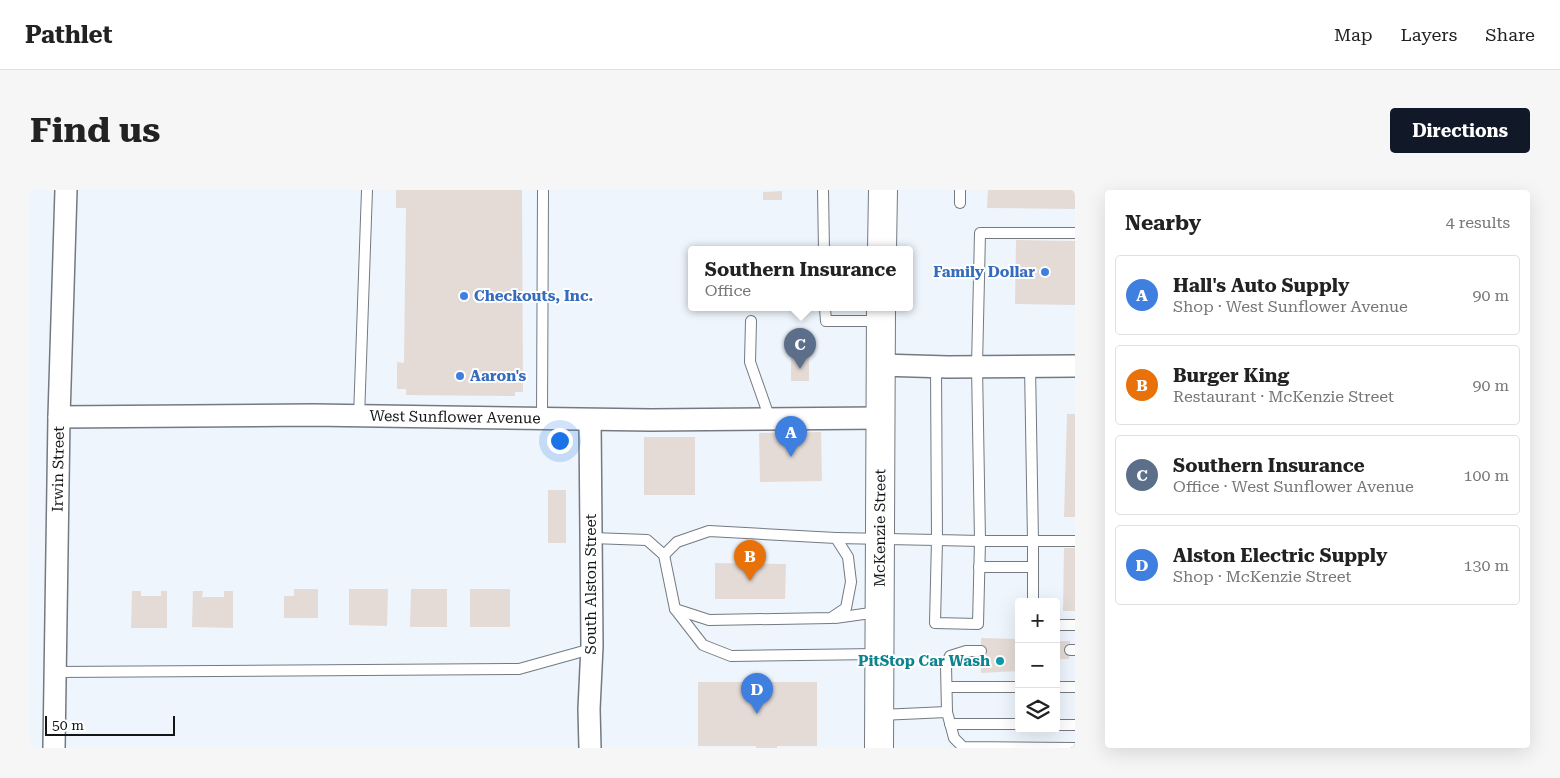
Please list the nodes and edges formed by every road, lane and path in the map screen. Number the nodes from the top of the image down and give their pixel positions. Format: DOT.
graph roads {
  1 [pos="66,190"];
  2 [pos="367,190"];
  3 [pos="543,190"];
  4 [pos="823,190"];
  5 [pos="883,190"];
  6 [pos="960,190"];
  7 [pos="960,203"];
  8 [pos="1075,233"];
  9 [pos="824,246"];
  10 [pos="882,246"];
  11 [pos="825,311"];
  12 [pos="881,314"];
  13 [pos="751,321"];
  14 [pos="880,364"];
  15 [pos="936,366"];
  16 [pos="977,366"];
  17 [pos="1030,366"];
  18 [pos="1075,366"];
  19 [pos="59,417"];
  20 [pos="359,417"];
  21 [pos="542,418"];
  22 [pos="880,418"];
  23 [pos="770,419"];
  24 [pos="590,420"];
  25 [pos="592,538"];
  26 [pos="836,538"];
  27 [pos="880,538"];
  28 [pos="938,540"];
  29 [pos="980,541"];
  30 [pos="1034,541"];
  31 [pos="1075,541"];
  32 [pos="664,555"];
  33 [pos="1033,567"];
  34 [pos="979,568"];
  35 [pos="1032,598"];
  36 [pos="676,609"];
  37 [pos="879,611"];
  38 [pos="832,618"];
  39 [pos="1060,625"];
  40 [pos="1075,625"];
  41 [pos="591,649"];
  42 [pos="981,651"];
  43 [pos="879,654"];
  44 [pos="56,672"];
  45 [pos="947,687"];
  46 [pos="1015,687"];
  47 [pos="1060,687"];
  48 [pos="1075,688"];
  49 [pos="947,712"];
  50 [pos="879,716"];
  51 [pos="950,724"];
  52 [pos="1015,724"];
  53 [pos="1060,725"];
  54 [pos="1075,725"];
  55 [pos="54,748"];
  56 [pos="590,748"];
  57 [pos="879,748"];
  58 [pos="983,748"];
  59 [pos="1075,748"];
  1 -- 19 [label="street, Irwin Street"];
  2 -- 20 [label="lane"];
  3 -- 21 [label="lane"];
  4 -- 9 [label="lane"];
  5 -- 10 [label="main road"];
  6 -- 7 [label="lane"];
  8 -- 16 [label="lane"];
  11 -- 12 [label="lane"];
  12 -- 14 [label="main road, McKenzie Street"];
  13 -- 23 [label="lane"];
  14 -- 15 [label="street"];
  14 -- 22 [label="main road, McKenzie Street"];
  15 -- 16 [label="street"];
  15 -- 28 [label="lane"];
  16 -- 17 [label="street"];
  16 -- 29 [label="lane"];
  17 -- 18 [label="street"];
  17 -- 30 [label="lane"];
  19 -- 20 [label="street, West Sunflower Avenue"];
  19 -- 44 [label="street, Irwin Street"];
  20 -- 21 [label="street, West Sunflower Avenue"];
  21 -- 24 [label="street, West Sunflower Avenue"];
  22 -- 23 [label="street, West Sunflower Avenue"];
  22 -- 27 [label="main road, McKenzie Street"];
  23 -- 24 [label="street, West Sunflower Avenue"];
  24 -- 25 [label="street, South Alston Street"];
  25 -- 32 [label="lane"];
  25 -- 41 [label="street, South Alston Street"];
  26 -- 27 [label="lane"];
  26 -- 32 [label="lane"];
  26 -- 38 [label="lane"];
  27 -- 28 [label="lane"];
  27 -- 37 [label="main road, McKenzie Street"];
  28 -- 29 [label="lane"];
  28 -- 34 [label="lane"];
  29 -- 30 [label="lane"];
  29 -- 34 [label="lane"];
  30 -- 31 [label="lane"];
  30 -- 33 [label="lane"];
  32 -- 36 [label="lane"];
  33 -- 34 [label="lane"];
  33 -- 35 [label="lane"];
  36 -- 38 [label="lane"];
  36 -- 43 [label="lane"];
  37 -- 38 [label="lane"];
  37 -- 43 [label="main road, McKenzie Street"];
  39 -- 40 [label="lane"];
  41 -- 44 [label="lane"];
  41 -- 56 [label="street, South Alston Street"];
  42 -- 45 [label="lane"];
  43 -- 50 [label="main road, McKenzie Street"];
  44 -- 55 [label="street, Irwin Street"];
  45 -- 46 [label="lane"];
  45 -- 49 [label="lane"];
  47 -- 48 [label="lane"];
  49 -- 50 [label="lane"];
  49 -- 51 [label="lane"];
  50 -- 57 [label="main road, McKenzie Street"];
  51 -- 52 [label="lane"];
  51 -- 58 [label="lane"];
  53 -- 54 [label="lane"];
  58 -- 59 [label="lane"];
}
